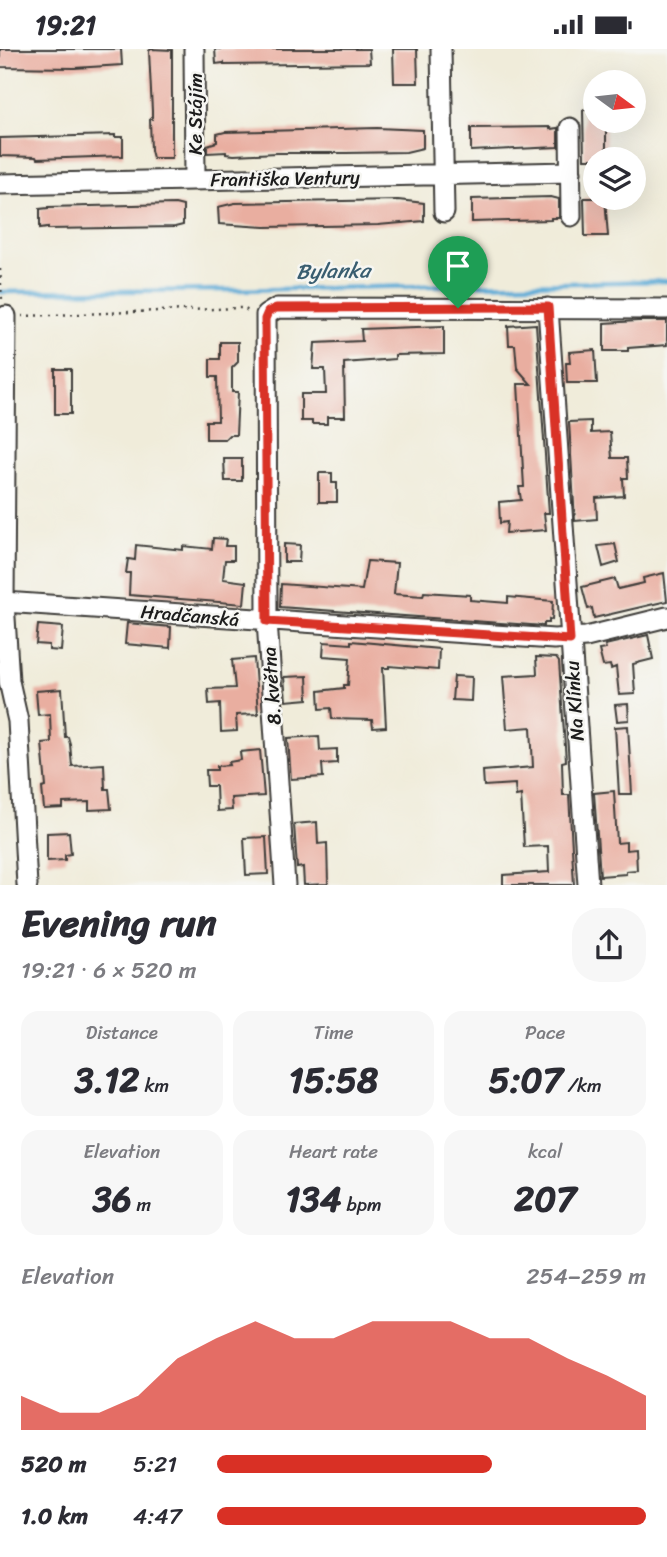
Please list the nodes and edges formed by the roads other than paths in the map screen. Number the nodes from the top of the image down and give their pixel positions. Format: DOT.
graph roads {
  1 [pos="194,49"];
  2 [pos="441,49"];
  3 [pos="570,128"];
  4 [pos="571,172"];
  5 [pos="443,175"];
  6 [pos="195,180"];
  7 [pos="0,184"];
  8 [pos="444,212"];
  9 [pos="571,216"];
  10 [pos="548,307"];
  11 [pos="667,309"];
  12 [pos="4,312"];
  13 [pos="2,478"];
  14 [pos="4,602"];
  15 [pos="667,617"];
  16 [pos="267,621"];
  17 [pos="570,640"];
  18 [pos="27,885"];
  19 [pos="285,885"];
  20 [pos="588,885"];
  1 -- 6 [label="street, Ke Stájím"];
  2 -- 5 [label="street"];
  3 -- 4 [label="street"];
  4 -- 5 [label="street, Františka Ventury"];
  4 -- 9 [label="street"];
  5 -- 6 [label="street, Františka Ventury"];
  5 -- 8 [label="street"];
  6 -- 7 [label="street, Františka Ventury"];
  10 -- 11 [label="street"];
  10 -- 16 [label="street, 8. května"];
  10 -- 17 [label="street, Na Klínku"];
  12 -- 13 [label="street"];
  13 -- 14 [label="street"];
  14 -- 16 [label="street, Hradčanská"];
  14 -- 18 [label="street"];
  15 -- 17 [label="street, Hradčanská"];
  16 -- 17 [label="street, Hradčanská"];
  16 -- 19 [label="street, 8. května"];
  17 -- 20 [label="street, Na Klínku"];
}
